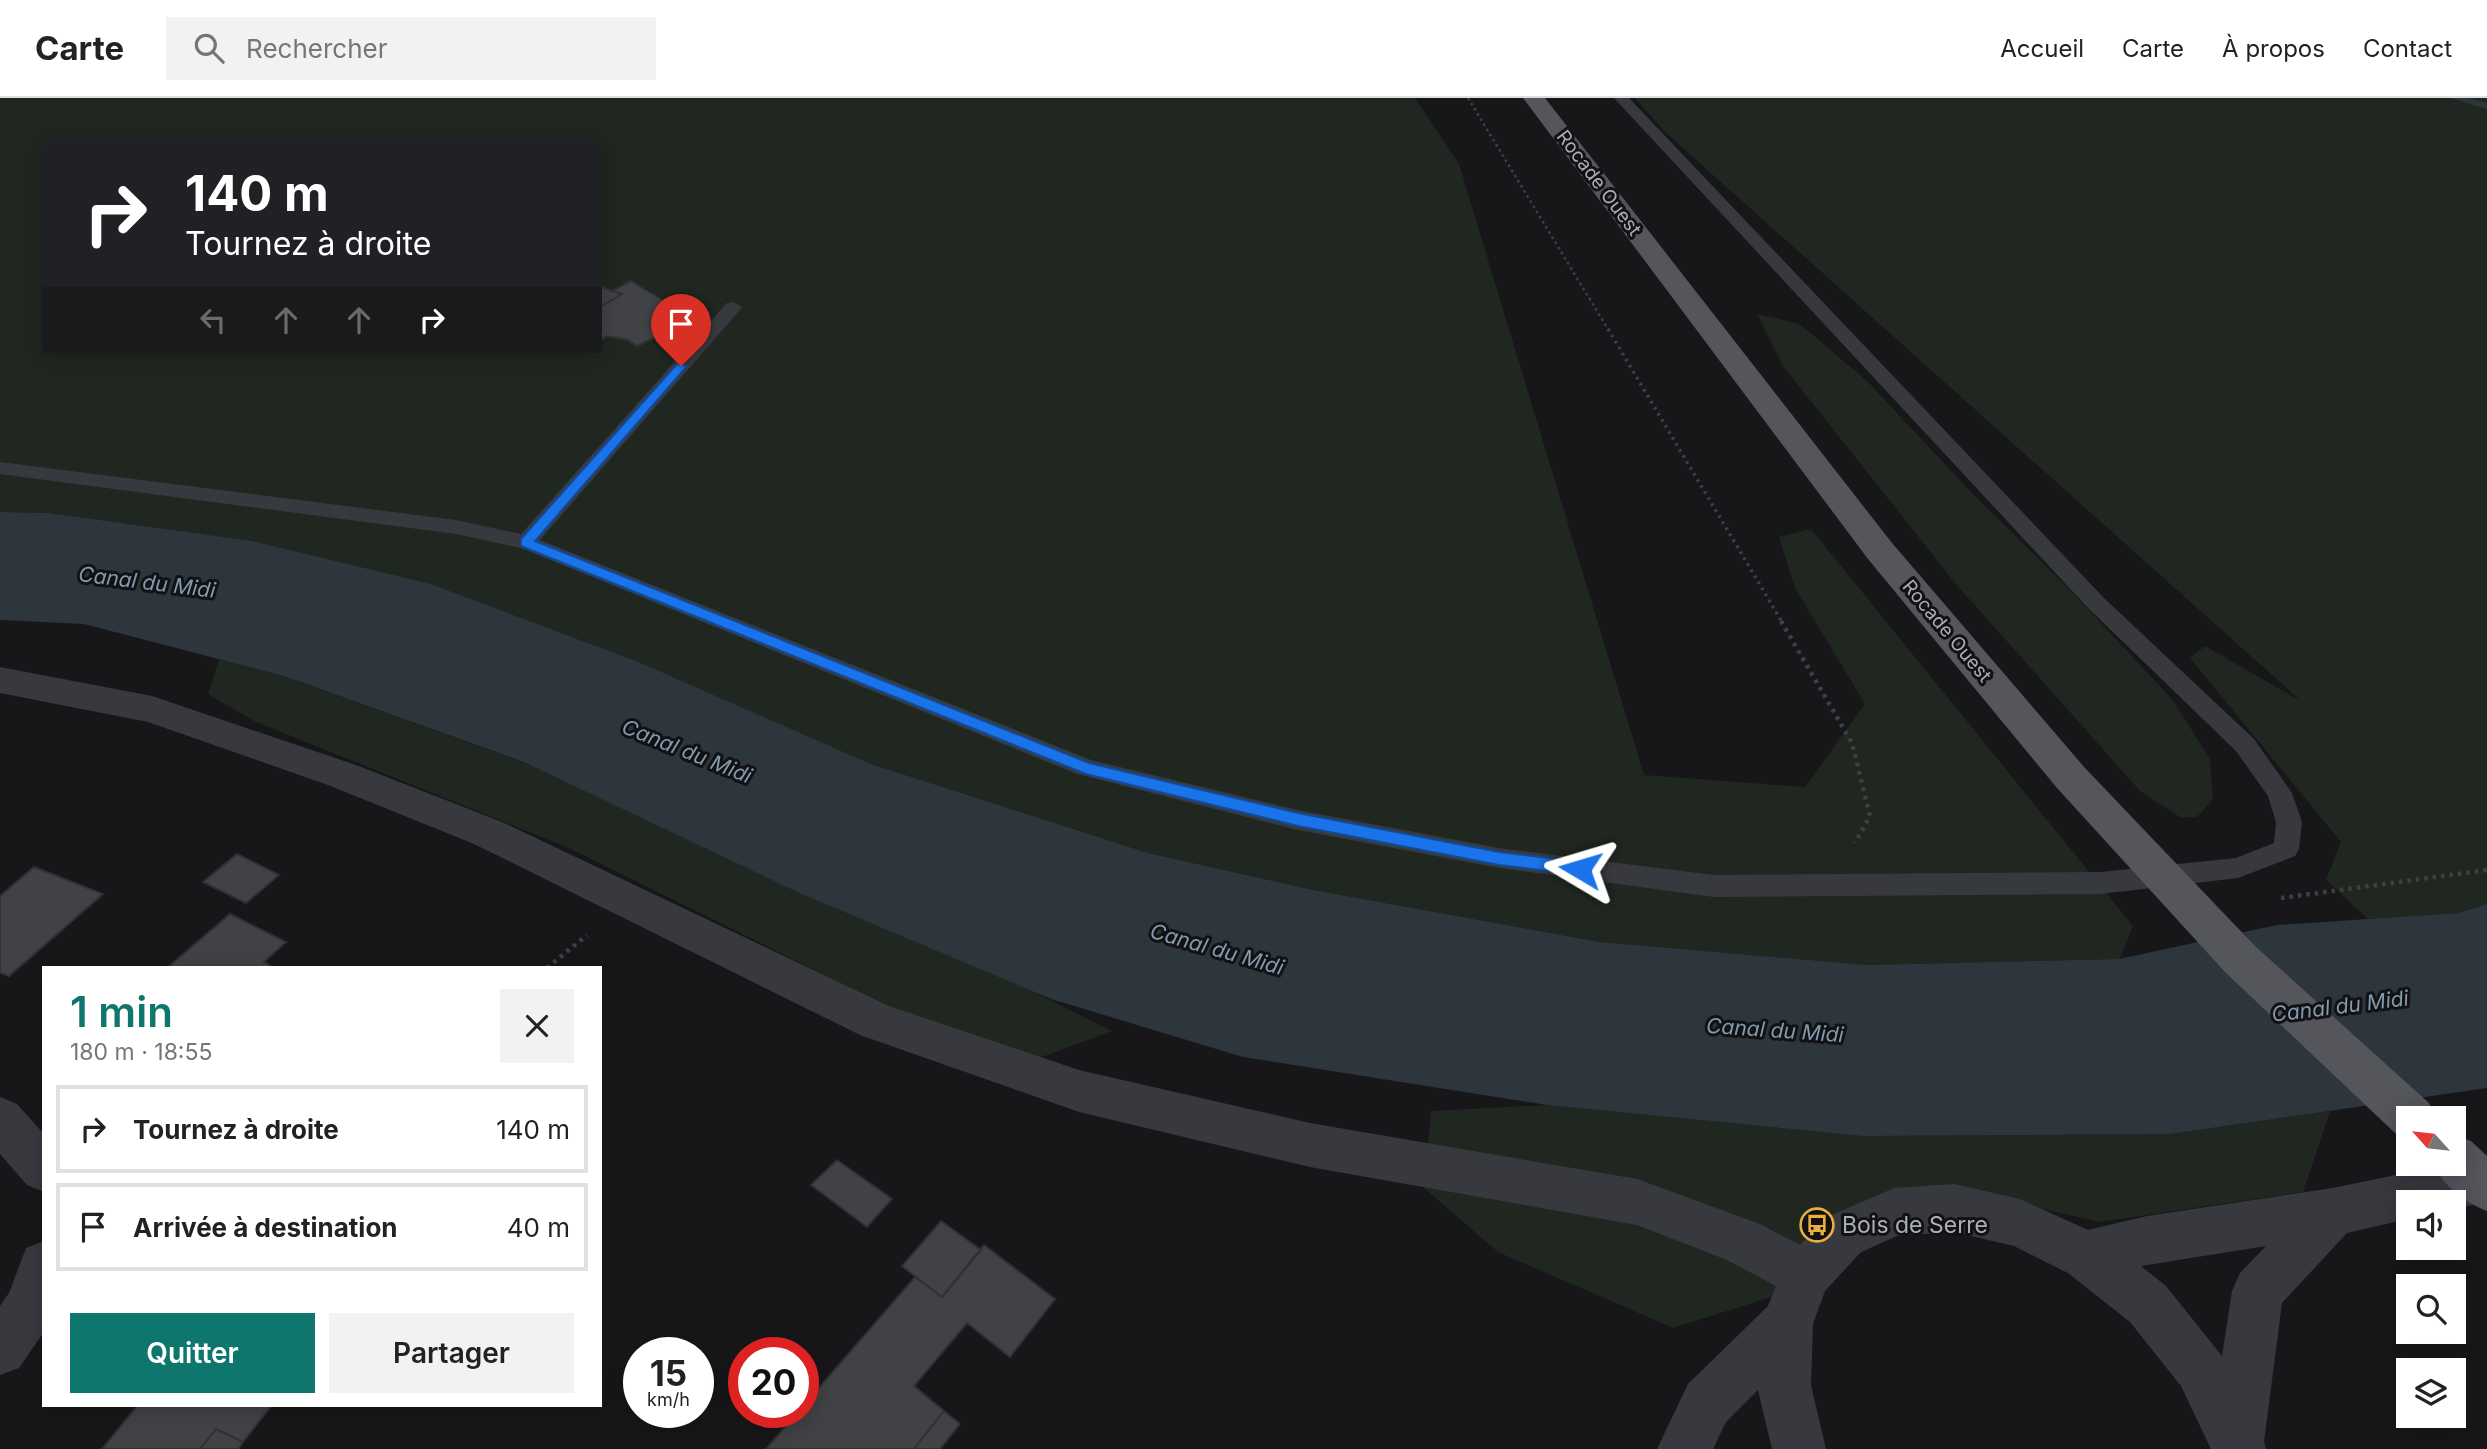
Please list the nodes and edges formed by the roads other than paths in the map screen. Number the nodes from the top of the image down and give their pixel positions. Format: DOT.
graph roads {
  1 [pos="1534,98"];
  2 [pos="1621,98"];
  3 [pos="733,307"];
  4 [pos="0,468"];
  5 [pos="526,542"];
  6 [pos="0,680"];
  7 [pos="2399,1106"];
  8 [pos="0,1119"];
  9 [pos="42,1167"];
  10 [pos="2466,1168"];
  11 [pos="2487,1180"];
  12 [pos="2487,1188"];
  13 [pos="2333,1212"];
  14 [pos="2086,1255"];
  15 [pos="1806,1275"];
  16 [pos="39,1291"];
  17 [pos="1787,1324"];
  18 [pos="0,1349"];
  19 [pos="2238,1445"];
  20 [pos="1684,1449"];
  21 [pos="1799,1449"];
  1 -- 7 [label="main road, Rocade Ouest"];
  2 -- 5 [label="lane"];
  3 -- 5 [label="lane"];
  4 -- 5 [label="lane"];
  6 -- 15 [label="street"];
  8 -- 9 [label="street"];
  10 -- 12 [label="main road"];
  11 -- 13 [label="street"];
  13 -- 14 [label="street"];
  13 -- 19 [label="street"];
  14 -- 15 [label="street"];
  14 -- 19 [label="street"];
  15 -- 17 [label="street"];
  16 -- 18 [label="street"];
  17 -- 20 [label="street"];
  17 -- 21 [label="street"];
}
